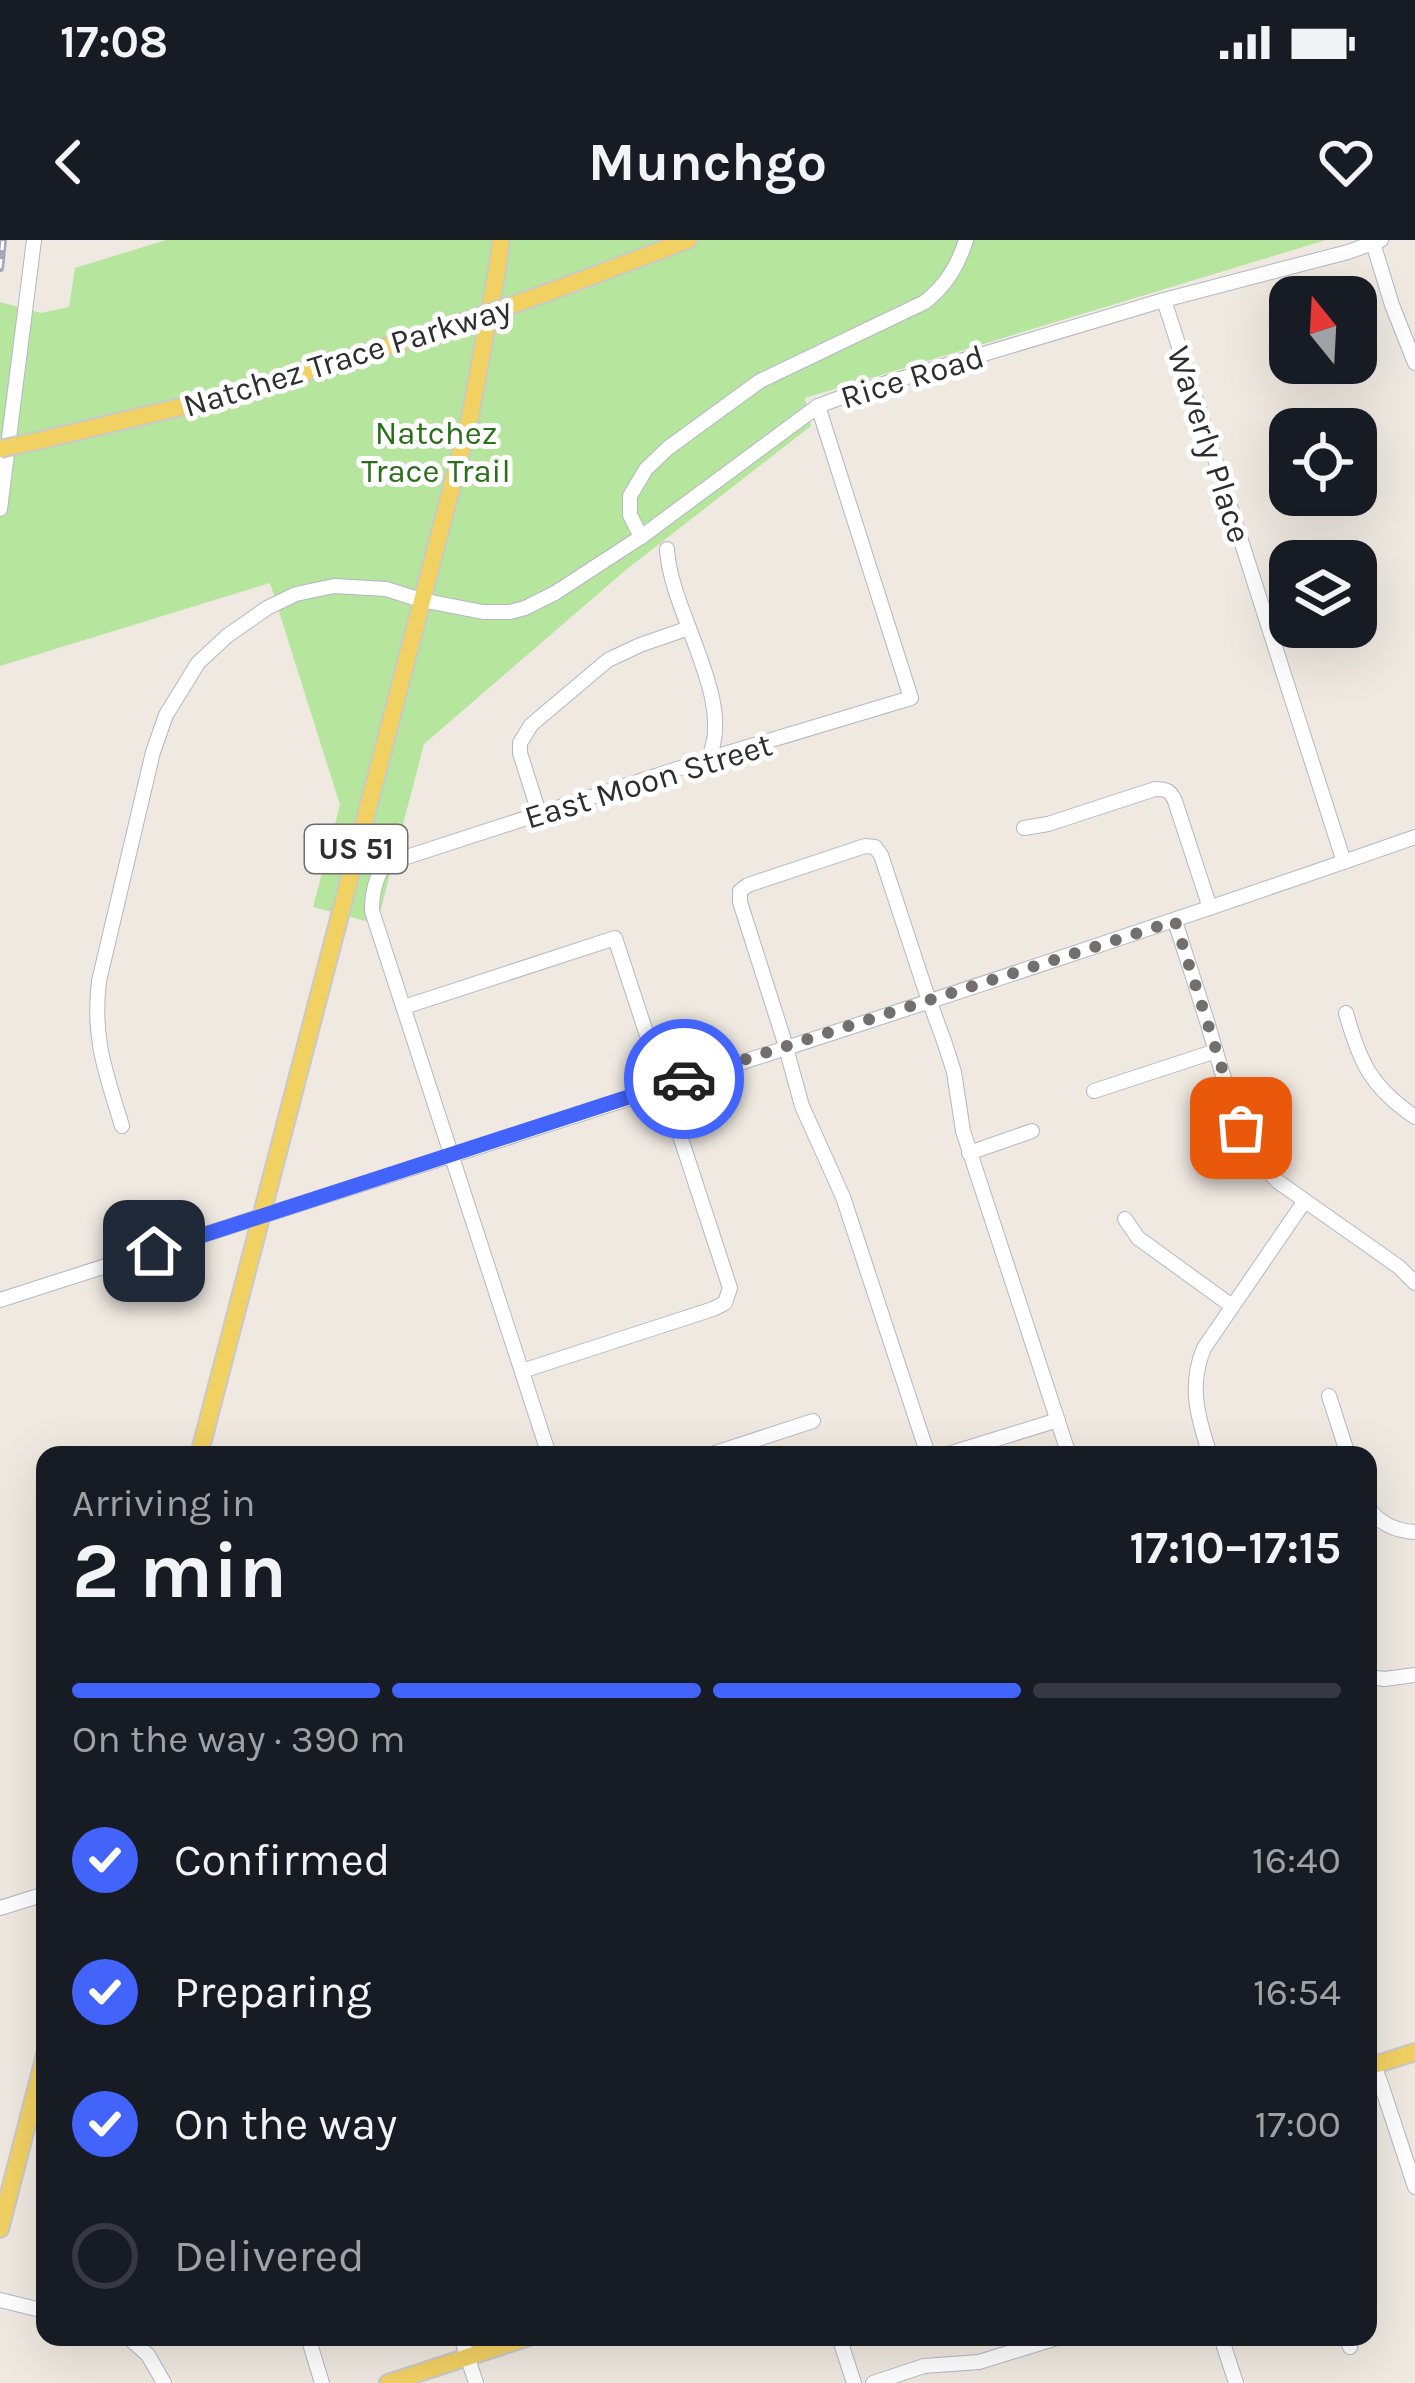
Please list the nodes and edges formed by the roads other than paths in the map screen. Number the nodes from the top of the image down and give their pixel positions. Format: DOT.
graph roads {
  1 [pos="34,240"];
  2 [pos="501,240"];
  3 [pos="688,240"];
  4 [pos="966,240"];
  5 [pos="1377,242"];
  6 [pos="1164,300"];
  7 [pos="1415,363"];
  8 [pos="818,406"];
  9 [pos="0,448"];
  10 [pos="0,509"];
  11 [pos="640,537"];
  12 [pos="667,549"];
  13 [pos="421,600"];
  14 [pos="689,628"];
  15 [pos="708,759"];
  16 [pos="539,813"];
  17 [pos="1024,828"];
  18 [pos="1415,837"];
  19 [pos="1344,862"];
  20 [pos="1210,908"];
  21 [pos="1175,921"];
  22 [pos="930,1000"];
  23 [pos="404,1007"];
  24 [pos="1346,1013"];
  25 [pos="785,1047"];
  26 [pos="1216,1051"];
  27 [pos="662,1086"];
  28 [pos="1094,1091"];
  29 [pos="1415,1117"];
  30 [pos="122,1126"];
  31 [pos="1032,1131"];
  32 [pos="969,1153"];
  33 [pos="453,1155"];
  34 [pos="1304,1202"];
  35 [pos="261,1216"];
  36 [pos="1125,1219"];
  37 [pos="1415,1283"];
  38 [pos="0,1300"];
  39 [pos="1232,1306"];
  40 [pos="522,1371"];
  41 [pos="1329,1396"];
  42 [pos="1058,1420"];
  43 [pos="813,1421"];
  44 [pos="201,1446"];
  45 [pos="546,1446"];
  46 [pos="737,1446"];
  47 [pos="925,1446"];
  48 [pos="974,1446"];
  49 [pos="1067,1446"];
  50 [pos="1207,1446"];
  51 [pos="1345,1446"];
  52 [pos="1377,1518"];
  53 [pos="1415,1532"];
  54 [pos="1415,1676"];
  55 [pos="1377,1678"];
  56 [pos="36,1897"];
  57 [pos="0,1908"];
  58 [pos="1415,2052"];
  59 [pos="1377,2060"];
  60 [pos="1377,2081"];
  61 [pos="36,2090"];
  62 [pos="1415,2187"];
  63 [pos="0,2229"];
  64 [pos="0,2300"];
  65 [pos="36,2310"];
  66 [pos="138,2346"];
  67 [pos="311,2346"];
  68 [pos="464,2346"];
  69 [pos="501,2346"];
  70 [pos="842,2346"];
  71 [pos="1031,2346"];
  72 [pos="1224,2346"];
  73 [pos="467,2357"];
  74 [pos="164,2383"];
  75 [pos="322,2383"];
  76 [pos="388,2383"];
  77 [pos="476,2383"];
  78 [pos="854,2383"];
  79 [pos="873,2383"];
  80 [pos="1236,2383"];
  1 -- 10 [label="street"];
  2 -- 13 [label="main road, US 51"];
  3 -- 9 [label="main road, Natchez Trace Parkway, bridge"];
  4 -- 11 [label="street"];
  5 -- 6 [label="street, Rice Road"];
  5 -- 7 [label="street"];
  6 -- 8 [label="street, Rice Road"];
  6 -- 19 [label="street, Waverly Place"];
  8 -- 11 [label="street, Rice Road"];
  8 -- 15 [label="street, East Moon Street"];
  11 -- 13 [label="street, Rice Road"];
  12 -- 14 [label="street"];
  13 -- 30 [label="street, Rice Road"];
  13 -- 35 [label="main road, US 51"];
  14 -- 15 [label="street"];
  14 -- 16 [label="street"];
  15 -- 16 [label="street, East Moon Street"];
  16 -- 23 [label="street, East Moon Street"];
  17 -- 20 [label="street"];
  18 -- 19 [label="street"];
  19 -- 20 [label="street"];
  20 -- 21 [label="street"];
  21 -- 22 [label="street"];
  21 -- 26 [label="street"];
  22 -- 25 [label="street"];
  22 -- 25 [label="street"];
  22 -- 32 [label="street"];
  23 -- 27 [label="street"];
  23 -- 33 [label="street"];
  24 -- 29 [label="street"];
  25 -- 27 [label="street"];
  25 -- 47 [label="street"];
  26 -- 28 [label="street"];
  26 -- 34 [label="street"];
  27 -- 33 [label="street"];
  27 -- 40 [label="street"];
  31 -- 32 [label="street"];
  32 -- 42 [label="street"];
  33 -- 35 [label="street"];
  33 -- 40 [label="street"];
  34 -- 37 [label="street"];
  34 -- 39 [label="street"];
  35 -- 38 [label="street"];
  35 -- 44 [label="main road, US 51"];
  36 -- 39 [label="street"];
  39 -- 50 [label="street"];
  40 -- 45 [label="street"];
  41 -- 51 [label="street"];
  42 -- 48 [label="street"];
  42 -- 49 [label="street"];
  43 -- 46 [label="street"];
  52 -- 53 [label="street"];
  54 -- 55 [label="street"];
  56 -- 57 [label="street"];
  58 -- 59 [label="main road"];
  60 -- 62 [label="street"];
  61 -- 63 [label="main road"];
  64 -- 65 [label="street"];
  66 -- 74 [label="street"];
  67 -- 75 [label="street"];
  68 -- 73 [label="street"];
  69 -- 73 [label="main road"];
  70 -- 78 [label="street"];
  71 -- 79 [label="street"];
  72 -- 80 [label="street"];
  73 -- 76 [label="main road"];
  73 -- 77 [label="street"];
}
